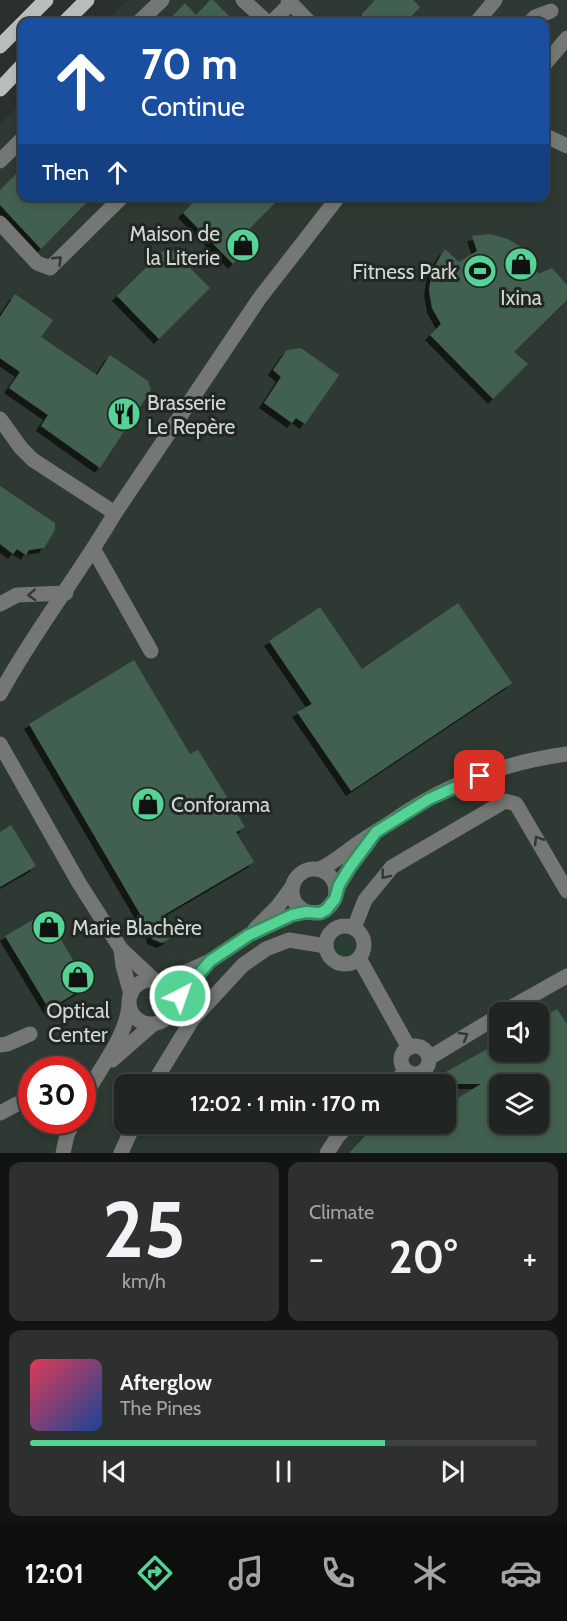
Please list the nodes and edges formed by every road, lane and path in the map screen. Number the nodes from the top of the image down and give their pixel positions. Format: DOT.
graph roads {
  1 [pos="46,0"];
  2 [pos="87,0"];
  3 [pos="162,0"];
  4 [pos="243,0"];
  5 [pos="495,0"];
  6 [pos="290,1"];
  7 [pos="552,11"];
  8 [pos="28,18"];
  9 [pos="69,18"];
  10 [pos="143,18"];
  11 [pos="265,18"];
  12 [pos="274,18"];
  13 [pos="305,18"];
  14 [pos="480,18"];
  15 [pos="534,18"];
  16 [pos="18,28"];
  17 [pos="567,38"];
  18 [pos="0,46"];
  19 [pos="549,59"];
  20 [pos="18,70"];
  21 [pos="0,89"];
  22 [pos="549,137"];
  23 [pos="18,142"];
  24 [pos="567,146"];
  25 [pos="0,161"];
  26 [pos="118,201"];
  27 [pos="335,201"];
  28 [pos="0,223"];
  29 [pos="0,419"];
  30 [pos="115,513"];
  31 [pos="94,550"];
  32 [pos="66,593"];
  33 [pos="0,604"];
  34 [pos="151,651"];
  35 [pos="0,665"];
  36 [pos="16,665"];
  37 [pos="0,694"];
  38 [pos="0,744"];
  39 [pos="567,754"];
  40 [pos="376,832"];
  41 [pos="319,869"];
  42 [pos="292,887"];
  43 [pos="336,890"];
  44 [pos="567,891"];
  45 [pos="324,911"];
  46 [pos="306,912"];
  47 [pos="337,928"];
  48 [pos="354,928"];
  49 [pos="249,935"];
  50 [pos="326,946"];
  51 [pos="121,949"];
  52 [pos="358,958"];
  53 [pos="210,961"];
  54 [pos="567,976"];
  55 [pos="158,981"];
  56 [pos="130,999"];
  57 [pos="522,1002"];
  58 [pos="174,1006"];
  59 [pos="489,1021"];
  60 [pos="152,1025"];
  61 [pos="30,1034"];
  62 [pos="0,1045"];
  63 [pos="409,1048"];
  64 [pos="429,1058"];
  65 [pos="103,1068"];
  66 [pos="408,1072"];
  67 [pos="159,1074"];
  68 [pos="405,1074"];
  69 [pos="96,1079"];
  70 [pos="17,1104"];
  71 [pos="0,1113"];
  72 [pos="67,1134"];
  73 [pos="130,1134"];
  74 [pos="340,1134"];
  75 [pos="63,1153"];
  76 [pos="121,1153"];
  77 [pos="327,1153"];
  1 -- 8 [label="main road"];
  2 -- 9 [label="main road"];
  3 -- 10 [label="street"];
  4 -- 11 [label="street"];
  5 -- 14 [label="street"];
  6 -- 12 [label="street"];
  6 -- 13 [label="street"];
  7 -- 15 [label="street"];
  16 -- 18 [label="main road"];
  17 -- 19 [label="street"];
  20 -- 21 [label="main road"];
  22 -- 24 [label="street"];
  23 -- 25 [label="street"];
  28 -- 26 [label="street, one-way"];
  27 -- 30 [label="street"];
  29 -- 30 [label="street"];
  30 -- 31 [label="street"];
  31 -- 32 [label="street"];
  31 -- 34 [label="street"];
  32 -- 33 [label="street, one-way"];
  32 -- 36 [label="street"];
  35 -- 36 [label="street"];
  36 -- 37 [label="street"];
  38 -- 51 [label="street"];
  39 -- 40 [label="street"];
  40 -- 41 [label="street"];
  40 -- 43 [label="street"];
  41 -- 42 [label="street"];
  41 -- 43 [label="street"];
  42 -- 46 [label="street"];
  42 -- 49 [label="street"];
  43 -- 45 [label="street"];
  44 -- 48 [label="street, one-way"];
  45 -- 46 [label="street"];
  45 -- 47 [label="street"];
  46 -- 49 [label="street"];
  47 -- 48 [label="street"];
  47 -- 50 [label="street"];
  48 -- 52 [label="street"];
  49 -- 53 [label="street"];
  50 -- 52 [label="street"];
  50 -- 67 [label="street"];
  51 -- 55 [label="street"];
  51 -- 56 [label="street"];
  52 -- 63 [label="street"];
  53 -- 55 [label="street"];
  53 -- 58 [label="street"];
  54 -- 57 [label="street"];
  55 -- 56 [label="street"];
  55 -- 58 [label="street"];
  56 -- 60 [label="street"];
  56 -- 65 [label="street"];
  58 -- 60 [label="street"];
  64 -- 59 [label="street, one-way"];
  60 -- 65 [label="street"];
  61 -- 62 [label="street"];
  63 -- 64 [label="street"];
  63 -- 66 [label="street"];
  64 -- 66 [label="street"];
  65 -- 69 [label="street"];
  66 -- 68 [label="street"];
  70 -- 71 [label="street"];
  72 -- 75 [label="street"];
  73 -- 76 [label="street"];
  74 -- 77 [label="street"];
}
